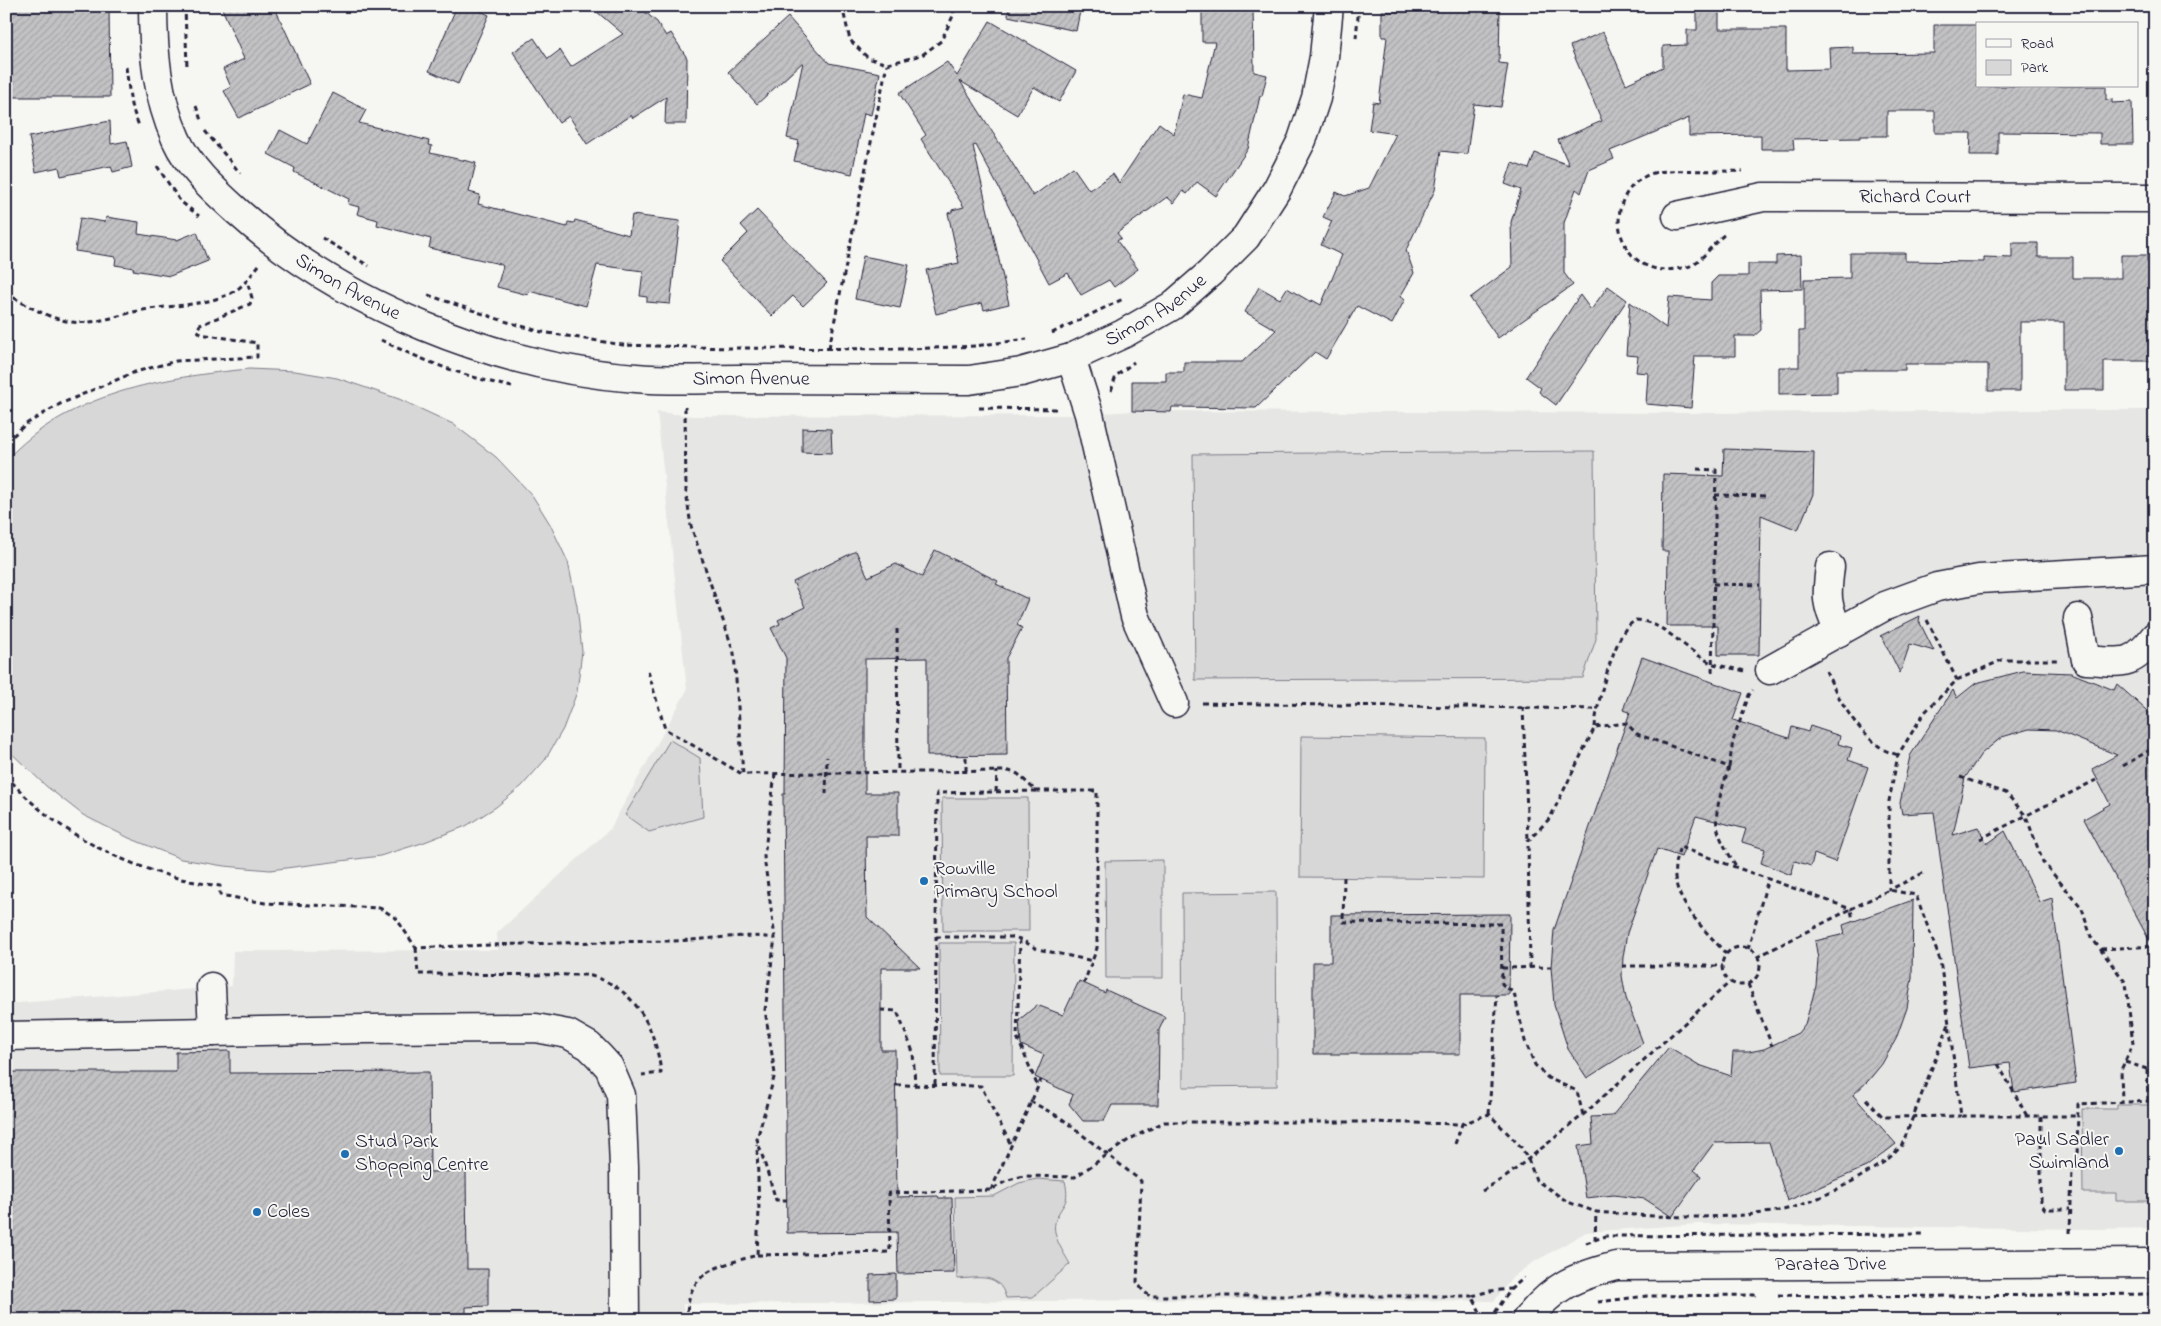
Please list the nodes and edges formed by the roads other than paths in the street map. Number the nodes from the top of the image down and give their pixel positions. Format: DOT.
graph roads {
  1 [pos="153,6"];
  2 [pos="1329,6"];
  3 [pos="2155,198"];
  4 [pos="1677,216"];
  5 [pos="1071,358"];
  6 [pos="1830,567"];
  7 [pos="2155,569"];
  8 [pos="2078,618"];
  9 [pos="1839,632"];
  10 [pos="2155,636"];
  11 [pos="1770,670"];
  12 [pos="1174,703"];
  13 [pos="211,987"];
  14 [pos="213,1032"];
  15 [pos="6,1036"];
  16 [pos="2155,1264"];
  17 [pos="625,1320"];
  18 [pos="1526,1320"];
  1 -- 5 [label="street, Simon Avenue"];
  2 -- 5 [label="street, Simon Avenue"];
  3 -- 4 [label="street, Richard Court"];
  5 -- 12 [label="street"];
  6 -- 9 [label="street"];
  7 -- 9 [label="street"];
  8 -- 10 [label="street"];
  9 -- 11 [label="street"];
  13 -- 14 [label="street"];
  14 -- 15 [label="street"];
  14 -- 17 [label="street"];
  16 -- 18 [label="street, Paratea Drive"];
}
